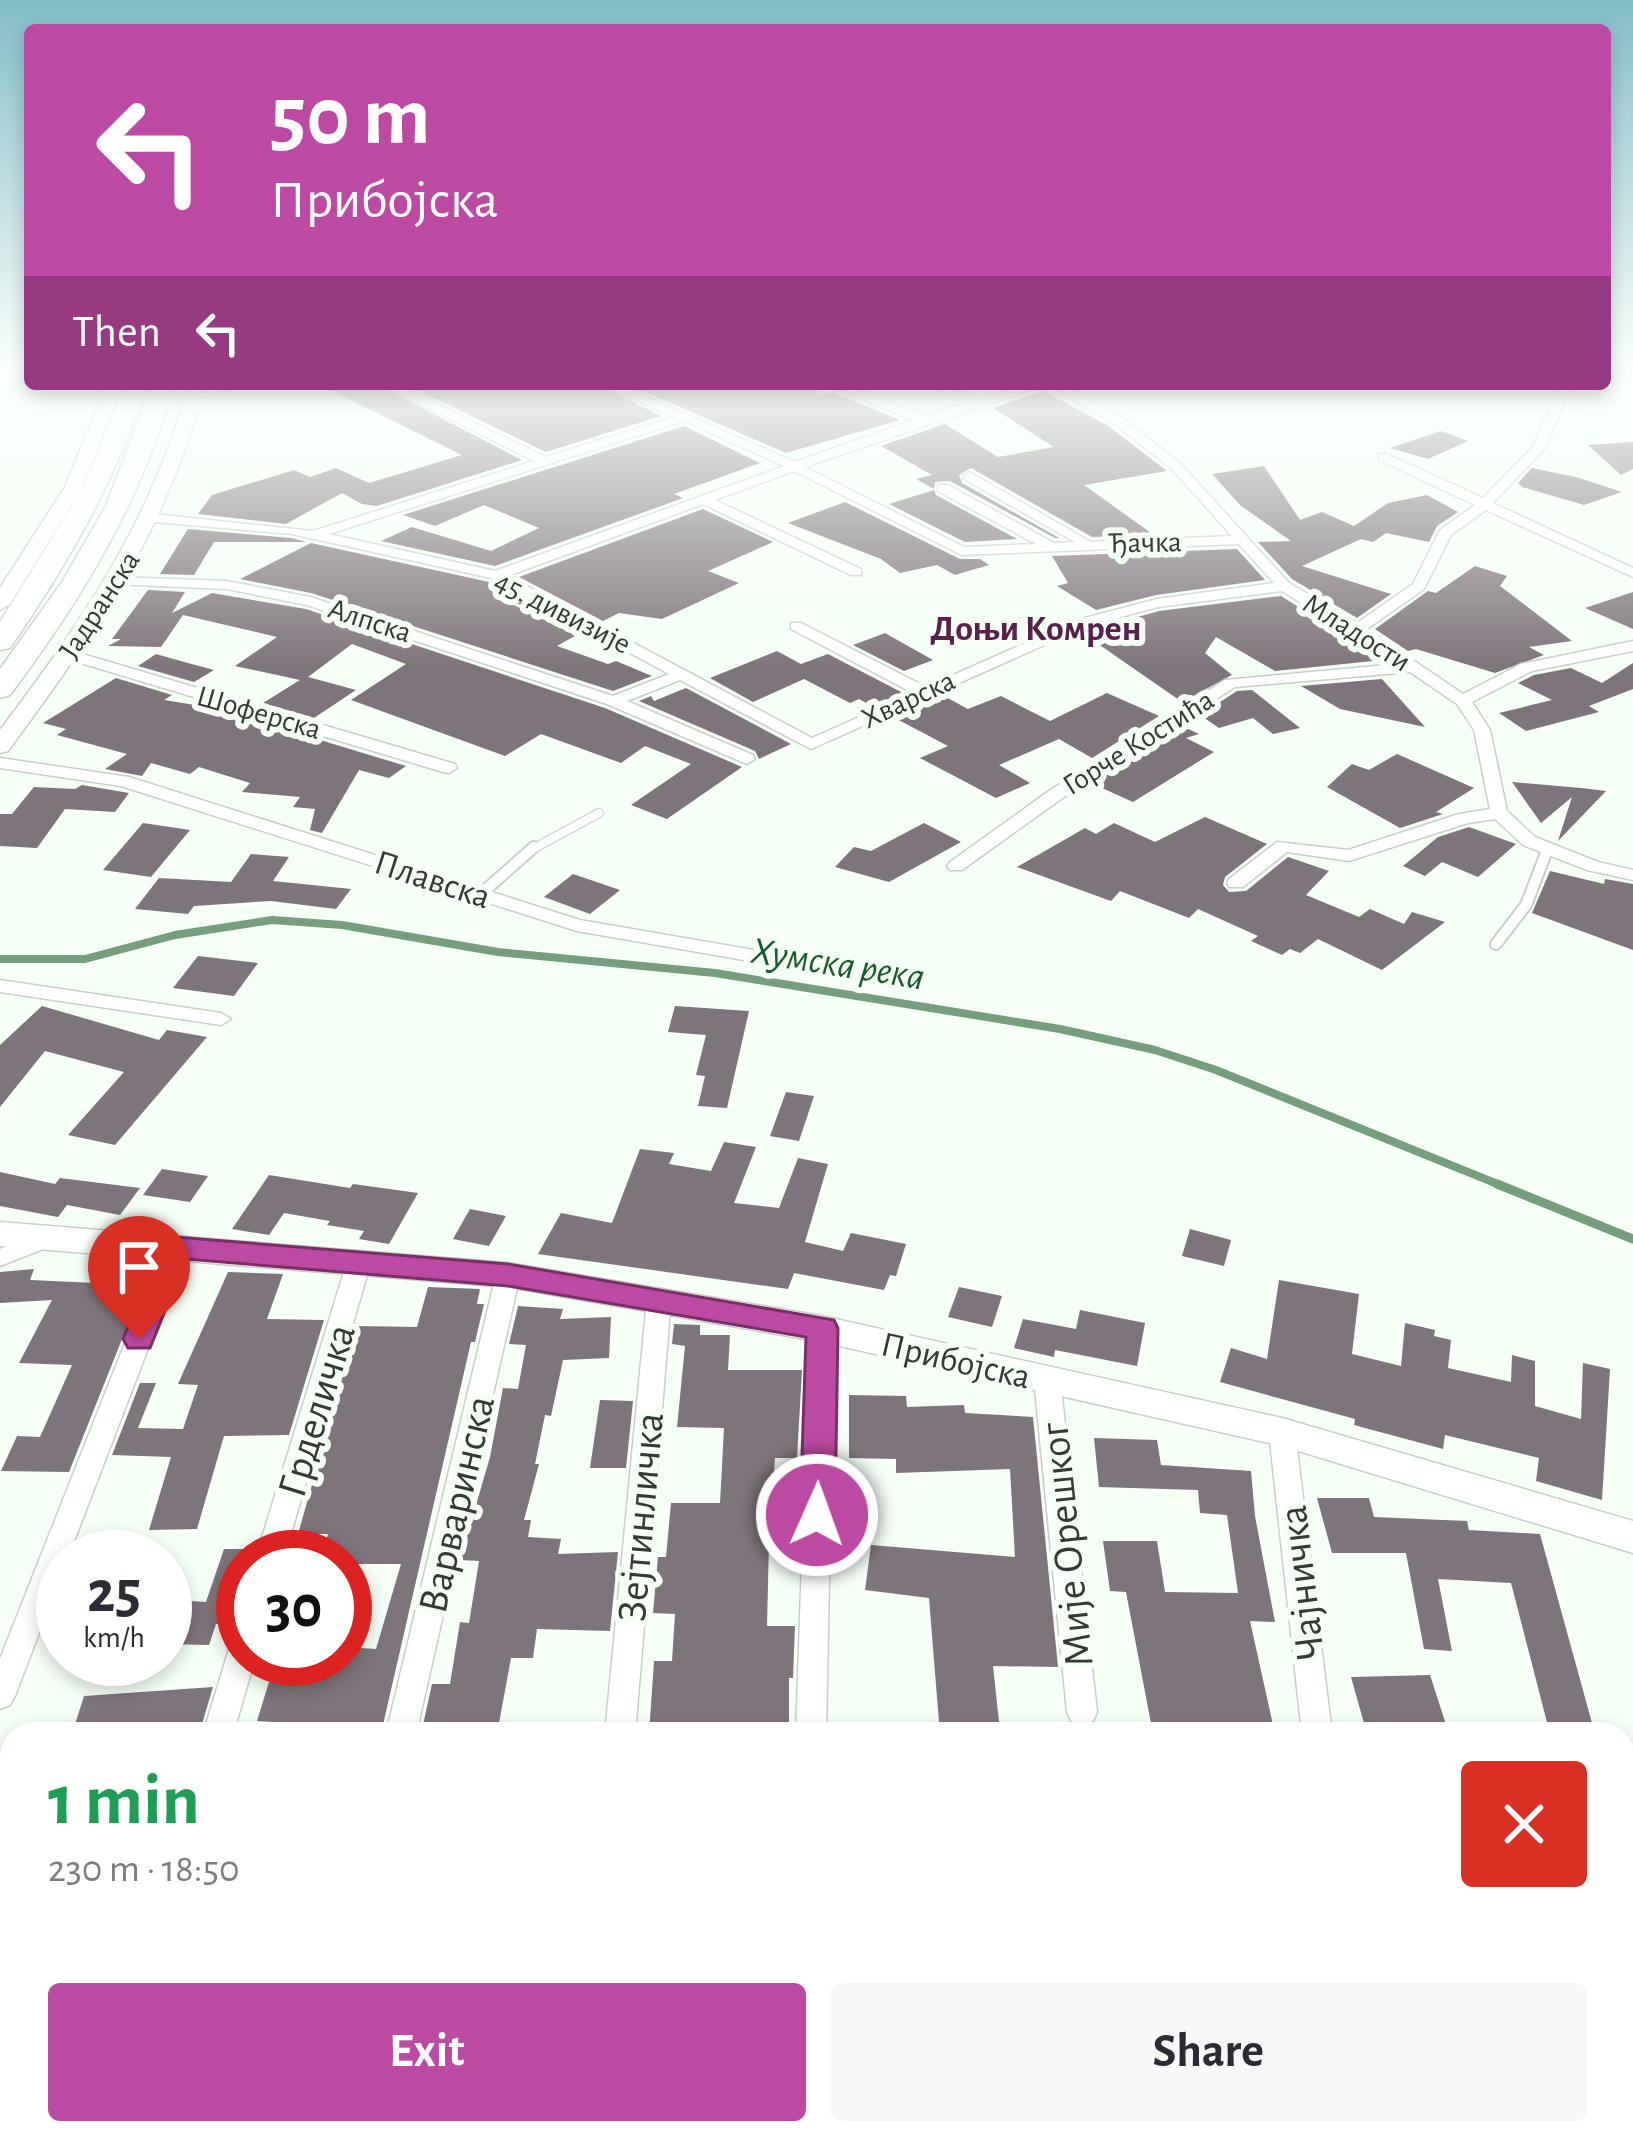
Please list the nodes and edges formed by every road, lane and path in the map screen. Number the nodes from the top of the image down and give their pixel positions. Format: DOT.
graph roads {
  1 [pos="81,469"];
  2 [pos="103,469"];
  3 [pos="135,469"];
  4 [pos="173,469"];
  5 [pos="516,469"];
  6 [pos="784,469"];
  7 [pos="798,469"];
  8 [pos="1176,469"];
  9 [pos="1409,469"];
  10 [pos="1519,469"];
  11 [pos="969,476"];
  12 [pos="943,488"];
  13 [pos="702,499"];
  14 [pos="1485,504"];
  15 [pos="154,518"];
  16 [pos="316,534"];
  17 [pos="1241,540"];
  18 [pos="1084,543"];
  19 [pos="1048,545"];
  20 [pos="856,572"];
  21 [pos="1633,573"];
  22 [pos="496,574"];
  23 [pos="118,581"];
  24 [pos="1284,586"];
  25 [pos="0,604"];
  26 [pos="796,626"];
  27 [pos="1357,628"];
  28 [pos="0,641"];
  29 [pos="1633,646"];
  30 [pos="69,655"];
  31 [pos="1413,667"];
  32 [pos="682,674"];
  33 [pos="0,689"];
  34 [pos="924,692"];
  35 [pos="613,701"];
  36 [pos="1463,701"];
  37 [pos="811,744"];
  38 [pos="0,746"];
  39 [pos="748,759"];
  40 [pos="0,763"];
  41 [pos="449,768"];
  42 [pos="598,813"];
  43 [pos="1499,813"];
  44 [pos="1548,848"];
  45 [pos="956,866"];
  46 [pos="1633,875"];
  47 [pos="1236,883"];
  48 [pos="482,893"];
  49 [pos="1496,944"];
  50 [pos="870,976"];
  51 [pos="0,986"];
  52 [pos="221,1019"];
  53 [pos="0,1234"];
  54 [pos="48,1238"];
  55 [pos="175,1247"];
  56 [pos="0,1258"];
  57 [pos="359,1262"];
  58 [pos="508,1275"];
  59 [pos="658,1300"];
  60 [pos="822,1328"];
  61 [pos="1047,1379"];
  62 [pos="1282,1432"];
  63 [pos="279,1530"];
  64 [pos="1633,1538"];
  65 [pos="232,1686"];
  66 [pos="0,1696"];
  67 [pos="1082,1712"];
  68 [pos="222,1722"];
  69 [pos="404,1722"];
  70 [pos="621,1722"];
  71 [pos="811,1722"];
  72 [pos="1316,1722"];
  1 -- 25 [label="street"];
  2 -- 28 [label="highway"];
  3 -- 33 [label="highway"];
  4 -- 15 [label="street, Јадранска"];
  5 -- 16 [label="street"];
  6 -- 13 [label="street"];
  7 -- 19 [label="street, Ђачка"];
  8 -- 17 [label="street, Младости"];
  9 -- 14 [label="street"];
  10 -- 14 [label="street"];
  11 -- 18 [label="street"];
  12 -- 19 [label="street"];
  13 -- 20 [label="street"];
  13 -- 22 [label="street"];
  14 -- 21 [label="street"];
  14 -- 27 [label="street"];
  15 -- 16 [label="street, 45. дивизије"];
  15 -- 23 [label="street, Јадранска"];
  16 -- 22 [label="street, 45. дивизије"];
  17 -- 18 [label="street, Ђачка"];
  17 -- 24 [label="street, Младости"];
  18 -- 19 [label="street, Ђачка"];
  22 -- 32 [label="street, 45. дивизије"];
  23 -- 30 [label="street, Јадранска"];
  23 -- 35 [label="street, Алпска"];
  24 -- 27 [label="street, Младости"];
  24 -- 34 [label="street, Хварска"];
  26 -- 34 [label="street"];
  27 -- 31 [label="street, Младости"];
  29 -- 36 [label="street"];
  30 -- 38 [label="street, Јадранска"];
  30 -- 41 [label="street, Шоферска"];
  31 -- 36 [label="street, Младости"];
  31 -- 45 [label="street, Горче Костића"];
  32 -- 35 [label="street"];
  32 -- 37 [label="street, 45. дивизије"];
  34 -- 37 [label="street, Хварска"];
  35 -- 39 [label="street, Алпска"];
  36 -- 43 [label="street"];
  40 -- 48 [label="street, Плавска"];
  42 -- 48 [label="lane"];
  43 -- 44 [label="street"];
  43 -- 47 [label="street"];
  44 -- 46 [label="street"];
  44 -- 49 [label="lane"];
  48 -- 50 [label="street, Плавска"];
  51 -- 52 [label="street"];
  53 -- 54 [label="street, Прибојска"];
  54 -- 55 [label="street, Прибојска"];
  54 -- 56 [label="street, Прибојска"];
  55 -- 57 [label="street, Прибојска"];
  55 -- 66 [label="street"];
  57 -- 58 [label="street, Прибојска"];
  57 -- 63 [label="street, Грделичка"];
  58 -- 59 [label="street, Прибојска"];
  58 -- 69 [label="street, Варваринска"];
  59 -- 60 [label="street, Прибојска"];
  59 -- 70 [label="street, Зејтинличка"];
  60 -- 61 [label="street, Прибојска"];
  60 -- 71 [label="street"];
  61 -- 62 [label="street, Прибојска"];
  61 -- 67 [label="street, Мије Орешког"];
  62 -- 64 [label="street, Прибојска"];
  62 -- 72 [label="street, Чајничка"];
  65 -- 68 [label="street"];
}
